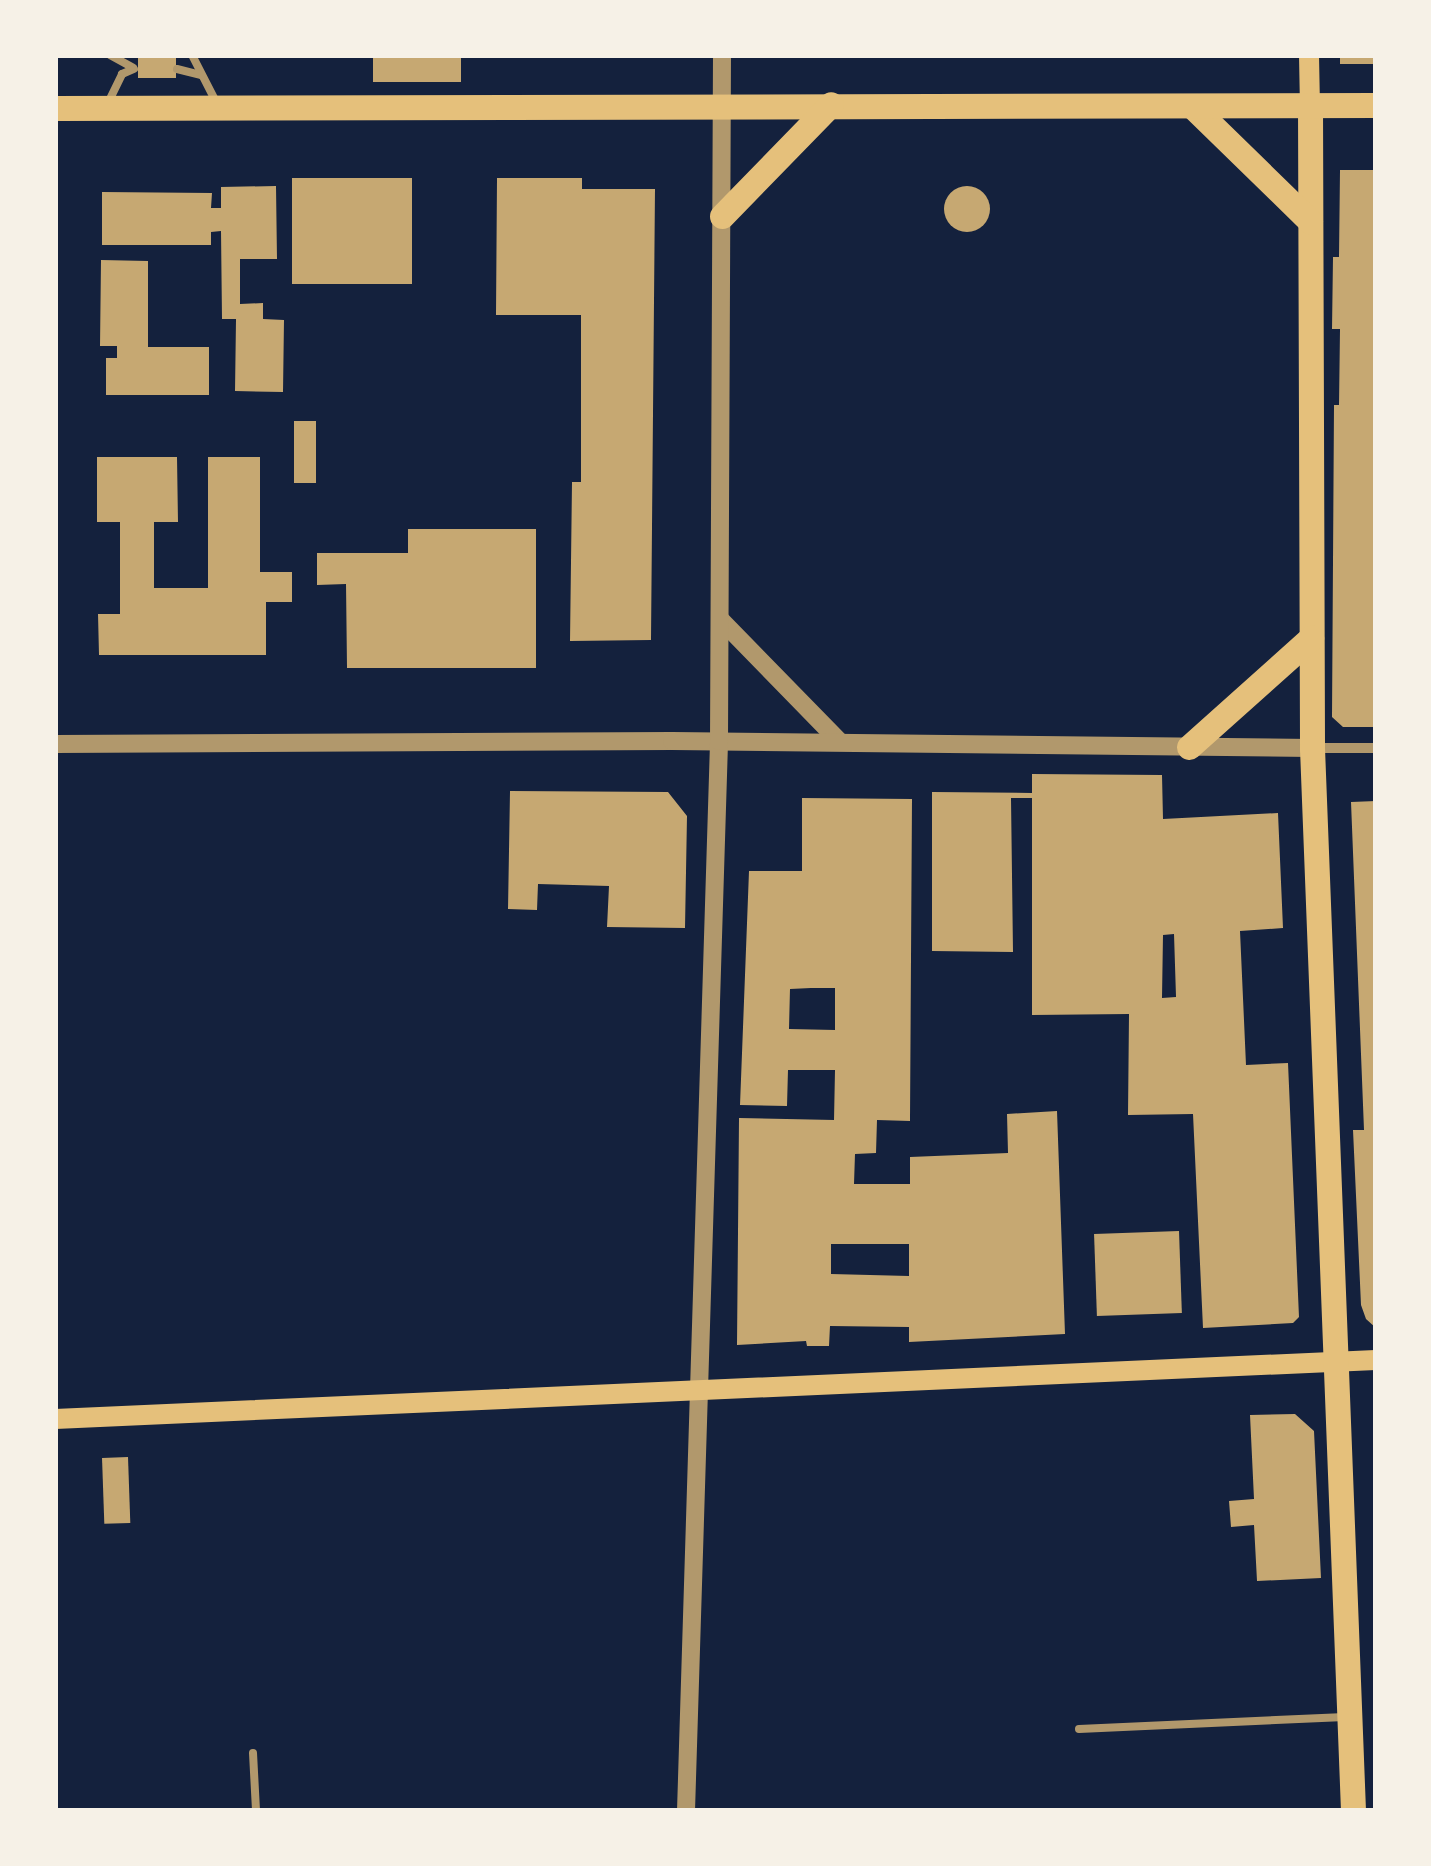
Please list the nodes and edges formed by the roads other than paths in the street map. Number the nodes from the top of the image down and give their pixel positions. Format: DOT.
graph roads {
  1 [pos="110,55"];
  2 [pos="192,55"];
  3 [pos="722,55"];
  4 [pos="1309,55"];
  5 [pos="176,69"];
  6 [pos="201,75"];
  7 [pos="722,103"];
  8 [pos="831,104"];
  9 [pos="1310,105"];
  10 [pos="1376,105"];
  11 [pos="1192,106"];
  12 [pos="55,108"];
  13 [pos="105,108"];
  14 [pos="219,108"];
  15 [pos="722,216"];
  16 [pos="1310,222"];
  17 [pos="720,619"];
  18 [pos="1312,638"];
  19 [pos="719,741"];
  20 [pos="840,742"];
  21 [pos="55,744"];
  22 [pos="1189,747"];
  23 [pos="1312,748"];
  24 [pos="1376,748"];
  25 [pos="1376,1360"];
  26 [pos="1336,1362"];
  27 [pos="699,1392"];
  28 [pos="55,1419"];
  29 [pos="1350,1716"];
  30 [pos="1079,1729"];
  31 [pos="253,1753"];
  32 [pos="256,1811"];
  33 [pos="686,1811"];
  34 [pos="1353,1811"];
  1 -- 13 [label="lane"];
  2 -- 6 [label="lane"];
  3 -- 7 [label="street"];
  4 -- 9 [label="main road"];
  5 -- 6 [label="lane"];
  6 -- 14 [label="lane"];
  7 -- 8 [label="main road"];
  7 -- 14 [label="main road"];
  7 -- 15 [label="street"];
  8 -- 11 [label="main road"];
  8 -- 15 [label="main road"];
  9 -- 10 [label="main road"];
  9 -- 11 [label="main road"];
  9 -- 16 [label="main road"];
  11 -- 16 [label="main road"];
  12 -- 13 [label="main road"];
  13 -- 14 [label="main road"];
  15 -- 17 [label="street"];
  16 -- 18 [label="main road"];
  17 -- 19 [label="street"];
  17 -- 20 [label="street"];
  18 -- 22 [label="main road"];
  18 -- 23 [label="main road"];
  19 -- 20 [label="street"];
  19 -- 21 [label="street"];
  19 -- 27 [label="street"];
  20 -- 22 [label="street"];
  22 -- 23 [label="street"];
  23 -- 24 [label="street"];
  23 -- 26 [label="main road"];
  25 -- 26 [label="main road"];
  26 -- 27 [label="main road"];
  26 -- 29 [label="main road"];
  27 -- 28 [label="main road"];
  27 -- 33 [label="street"];
  29 -- 30 [label="lane"];
  29 -- 34 [label="main road"];
  31 -- 32 [label="lane"];
}
